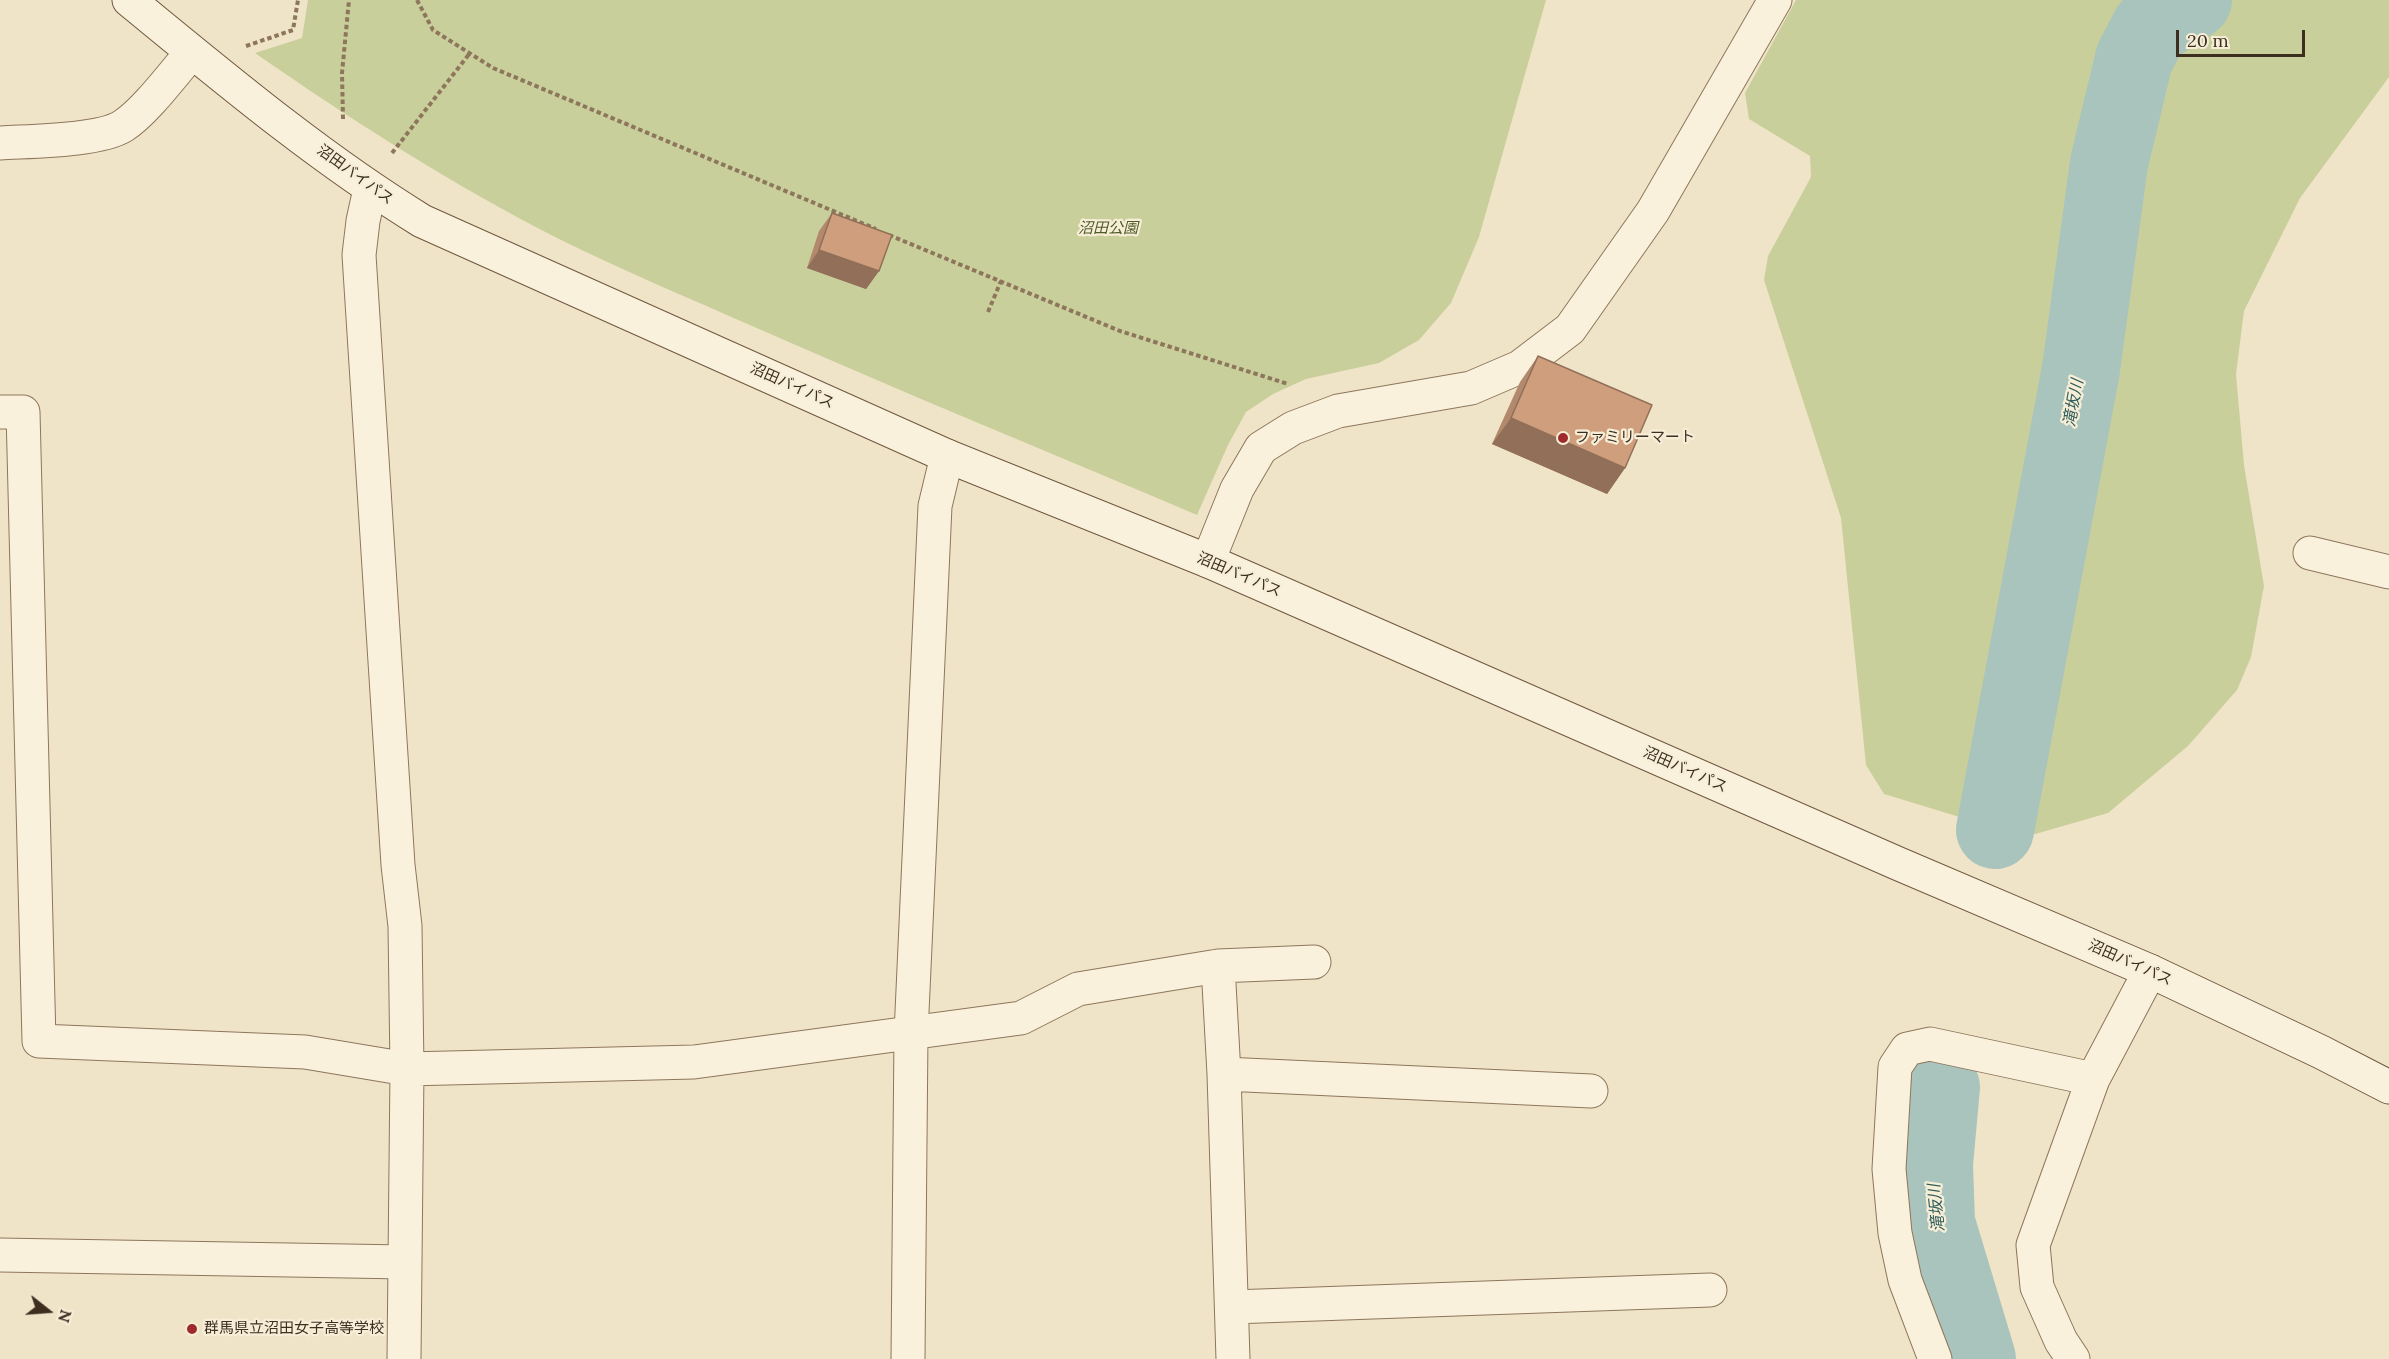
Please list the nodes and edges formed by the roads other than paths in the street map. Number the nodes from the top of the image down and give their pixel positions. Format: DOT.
graph roads {
  1 [pos="129,0"];
  2 [pos="1775,0"];
  3 [pos="192,52"];
  4 [pos="0,143"];
  5 [pos="370,189"];
  6 [pos="0,412"];
  7 [pos="947,456"];
  8 [pos="2310,553"];
  9 [pos="1208,561"];
  10 [pos="2389,572"];
  11 [pos="1314,962"];
  12 [pos="1218,966"];
  13 [pos="2150,971"];
  14 [pos="911,1034"];
  15 [pos="407,1069"];
  16 [pos="1224,1074"];
  17 [pos="2093,1079"];
  18 [pos="2389,1087"];
  19 [pos="1591,1091"];
  20 [pos="0,1255"];
  21 [pos="405,1262"];
  22 [pos="1710,1290"];
  23 [pos="1232,1307"];
  24 [pos="404,1359"];
  25 [pos="908,1359"];
  26 [pos="1233,1359"];
  27 [pos="1935,1359"];
  28 [pos="2073,1359"];
  1 -- 3 [label="street, 沼田バイパス"];
  2 -- 9 [label="street"];
  3 -- 4 [label="street"];
  3 -- 5 [label="street, 沼田バイパス"];
  5 -- 7 [label="street, 沼田バイパス"];
  5 -- 15 [label="street"];
  6 -- 15 [label="street"];
  7 -- 9 [label="street, 沼田バイパス"];
  7 -- 14 [label="street"];
  8 -- 10 [label="street"];
  9 -- 13 [label="street, 沼田バイパス"];
  11 -- 12 [label="street"];
  12 -- 14 [label="street"];
  12 -- 16 [label="street"];
  13 -- 17 [label="street"];
  13 -- 18 [label="street, 沼田バイパス"];
  14 -- 15 [label="street"];
  14 -- 25 [label="street"];
  15 -- 21 [label="street"];
  16 -- 19 [label="street"];
  16 -- 23 [label="street"];
  17 -- 27 [label="street"];
  17 -- 28 [label="street"];
  20 -- 21 [label="street"];
  21 -- 24 [label="street"];
  22 -- 23 [label="street"];
  23 -- 26 [label="street"];
}
